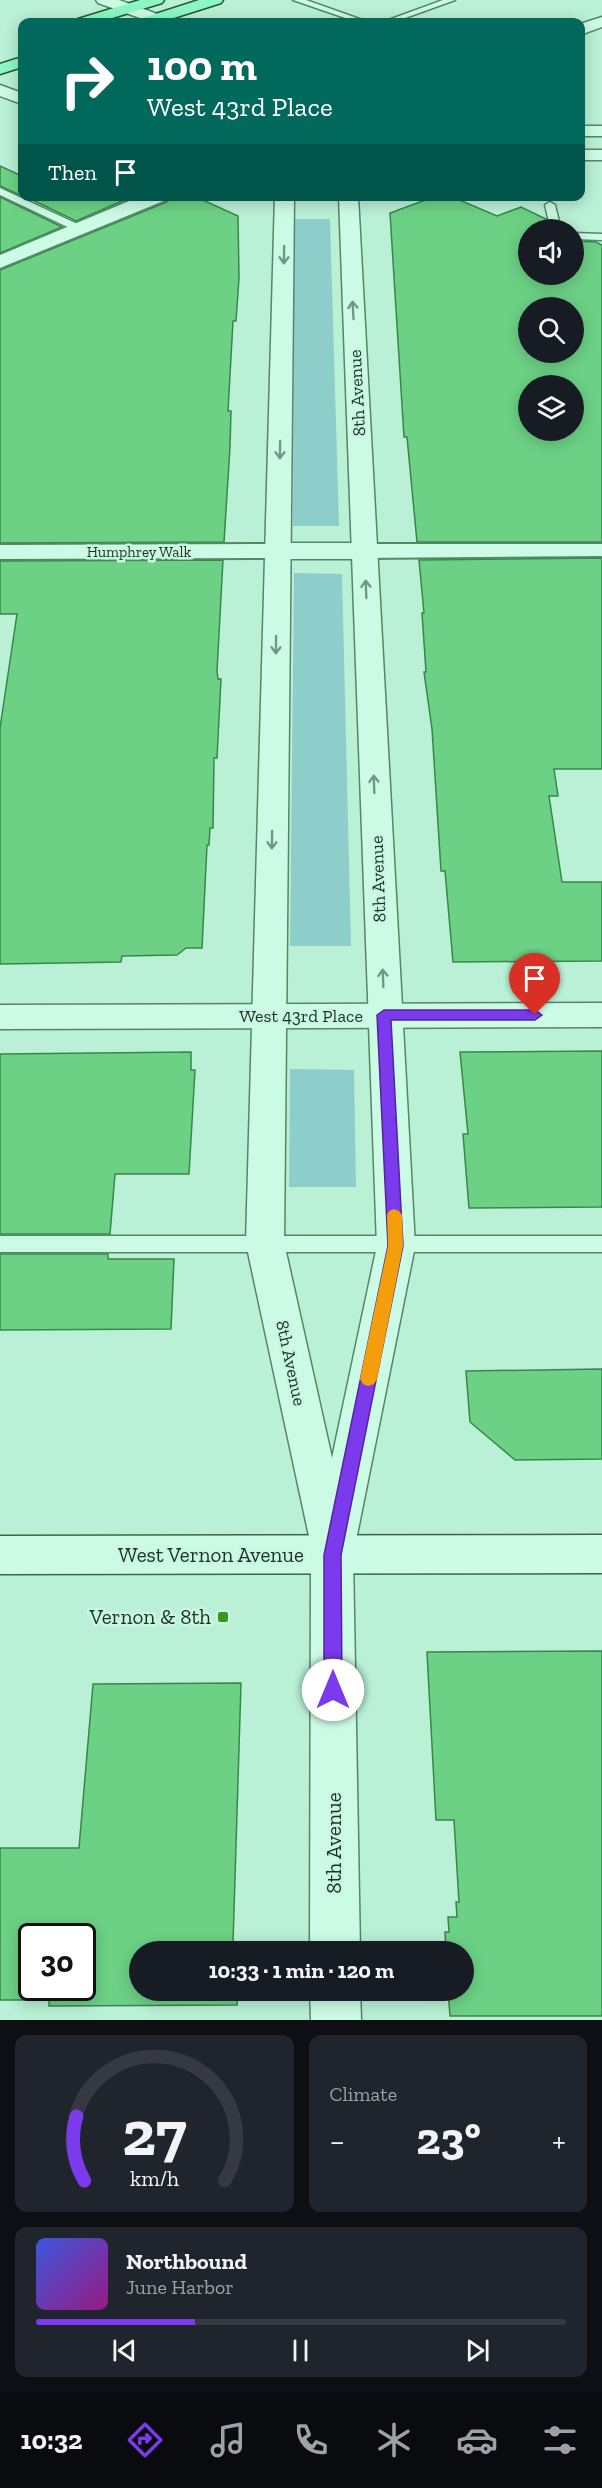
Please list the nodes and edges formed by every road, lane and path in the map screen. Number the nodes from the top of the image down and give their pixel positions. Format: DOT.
graph roads {
  1 [pos="104,0"];
  2 [pos="156,0"];
  3 [pos="215,0"];
  4 [pos="297,0"];
  5 [pos="451,0"];
  6 [pos="128,9"];
  7 [pos="98,18"];
  8 [pos="149,18"];
  9 [pos="164,18"];
  10 [pos="352,18"];
  11 [pos="399,18"];
  12 [pos="602,22"];
  13 [pos="585,28"];
  14 [pos="18,63"];
  15 [pos="0,69"];
  16 [pos="0,90"];
  17 [pos="18,97"];
  18 [pos="602,130"];
  19 [pos="585,131"];
  20 [pos="602,154"];
  21 [pos="585,155"];
  22 [pos="0,191"];
  23 [pos="18,200"];
  24 [pos="21,201"];
  25 [pos="148,201"];
  26 [pos="285,201"];
  27 [pos="348,201"];
  28 [pos="550,205"];
  29 [pos="553,219"];
  30 [pos="82,230"];
  31 [pos="584,236"];
  32 [pos="602,237"];
  33 [pos="0,262"];
  34 [pos="602,550"];
  35 [pos="278,551"];
  36 [pos="364,551"];
  37 [pos="0,552"];
  38 [pos="384,1015"];
  39 [pos="602,1015"];
  40 [pos="269,1016"];
  41 [pos="0,1017"];
  42 [pos="0,1244"];
  43 [pos="265,1244"];
  44 [pos="602,1244"];
  45 [pos="396,1246"];
  46 [pos="602,1554"];
  47 [pos="332,1555"];
  48 [pos="0,1556"];
  49 [pos="335,1941"];
  50 [pos="335,2001"];
  51 [pos="336,2020"];
  1 -- 6 [label="street"];
  2 -- 6 [label="main road"];
  3 -- 9 [label="main road"];
  4 -- 10 [label="lane"];
  5 -- 11 [label="lane"];
  6 -- 7 [label="main road"];
  6 -- 8 [label="street"];
  12 -- 13 [label="street"];
  14 -- 15 [label="main road"];
  16 -- 17 [label="street"];
  18 -- 19 [label="street"];
  20 -- 21 [label="street"];
  22 -- 23 [label="lane"];
  24 -- 30 [label="lane"];
  25 -- 30 [label="street"];
  26 -- 35 [label="street, 8th Avenue, one-way"];
  36 -- 27 [label="street, 8th Avenue, one-way"];
  28 -- 29 [label="lane"];
  30 -- 33 [label="street"];
  31 -- 32 [label="lane"];
  34 -- 36 [label="street"];
  35 -- 36 [label="street"];
  35 -- 37 [label="street, Humphrey Walk"];
  35 -- 40 [label="street, 8th Avenue, one-way"];
  38 -- 36 [label="street, 8th Avenue, one-way"];
  38 -- 39 [label="street, West 43rd Place"];
  38 -- 40 [label="street, West 43rd Place"];
  38 -- 45 [label="street, 8th Avenue"];
  40 -- 41 [label="street, West 43rd Place"];
  40 -- 43 [label="street, 8th Avenue"];
  42 -- 43 [label="lane"];
  43 -- 45 [label="lane"];
  43 -- 47 [label="street, 8th Avenue"];
  44 -- 45 [label="lane"];
  45 -- 47 [label="street, 8th Avenue"];
  46 -- 47 [label="street, West Vernon Avenue"];
  47 -- 48 [label="street, West Vernon Avenue"];
  47 -- 49 [label="street, 8th Avenue"];
  50 -- 51 [label="street"];
}
